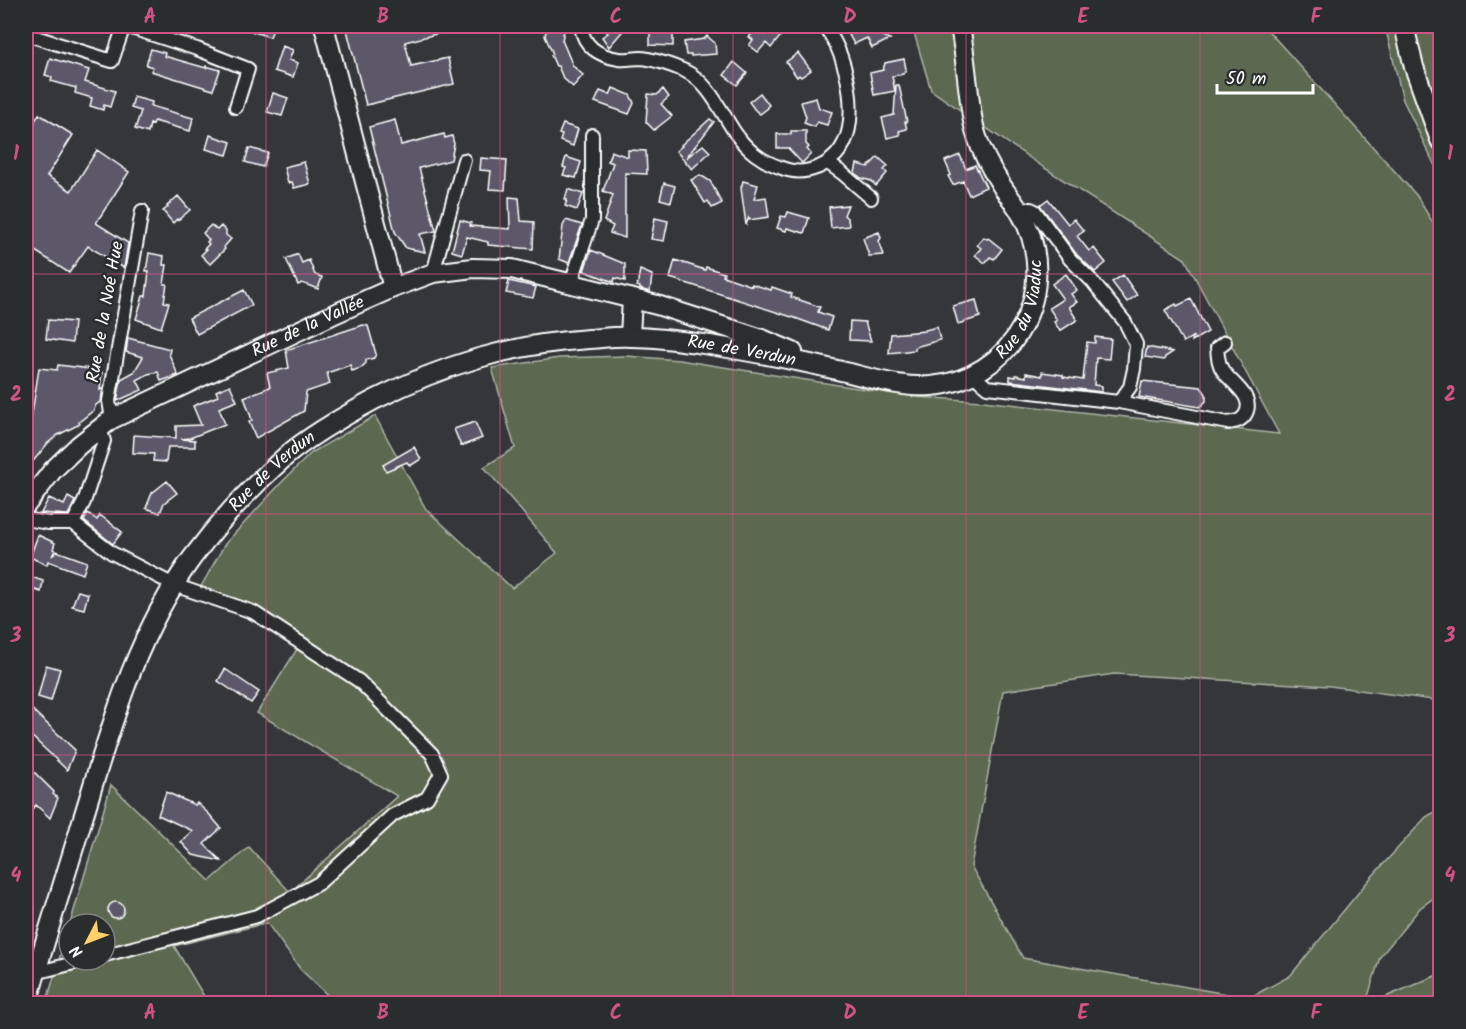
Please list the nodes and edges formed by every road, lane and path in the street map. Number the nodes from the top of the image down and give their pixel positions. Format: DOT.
graph roads {
  1 [pos="124,26"];
  2 [pos="324,26"];
  3 [pos="581,26"];
  4 [pos="824,26"];
  5 [pos="960,26"];
  6 [pos="1404,26"];
  7 [pos="26,34"];
  8 [pos="237,107"];
  9 [pos="592,135"];
  10 [pos="1440,140"];
  11 [pos="464,160"];
  12 [pos="828,162"];
  13 [pos="871,198"];
  14 [pos="142,211"];
  15 [pos="1021,213"];
  16 [pos="433,273"];
  17 [pos="571,283"];
  18 [pos="393,288"];
  19 [pos="632,299"];
  20 [pos="630,336"];
  21 [pos="1225,342"];
  22 [pos="831,368"];
  23 [pos="973,375"];
  24 [pos="1119,402"];
  25 [pos="106,424"];
  26 [pos="26,505"];
  27 [pos="26,519"];
  28 [pos="73,523"];
  29 [pos="174,585"];
  30 [pos="117,952"];
  31 [pos="57,966"];
  32 [pos="31,972"];
  33 [pos="27,1004"];
  1 -- 7 [label="street"];
  1 -- 8 [label="street"];
  2 -- 18 [label="main road"];
  3 -- 12 [label="street"];
  4 -- 12 [label="street"];
  5 -- 15 [label="main road, Rue du Viaduc"];
  6 -- 10 [label="main road"];
  9 -- 17 [label="street"];
  11 -- 16 [label="street"];
  12 -- 13 [label="street"];
  14 -- 25 [label="street, Rue de la Noé Hue"];
  15 -- 23 [label="main road, Rue du Viaduc"];
  15 -- 24 [label="street"];
  16 -- 17 [label="main road, Rue de la Vallée"];
  16 -- 18 [label="main road, Rue de la Vallée"];
  17 -- 19 [label="main road, Rue de la Vallée"];
  18 -- 25 [label="main road, Rue de la Vallée"];
  19 -- 20 [label="main road"];
  19 -- 22 [label="main road, Rue de la Vallée"];
  20 -- 22 [label="main road, Rue de Verdun"];
  20 -- 29 [label="main road, Rue de Verdun"];
  21 -- 24 [label="street"];
  22 -- 23 [label="main road, Rue du Viaduc"];
  23 -- 24 [label="street"];
  25 -- 26 [label="main road, Rue de la Vallée"];
  25 -- 28 [label="street, Rue de la Noé Hue"];
  27 -- 28 [label="street"];
  28 -- 29 [label="street"];
  29 -- 30 [label="street"];
  29 -- 32 [label="main road, Rue de Verdun"];
  31 -- 32 [label="street"];
  32 -- 33 [label="main road, Rue de Verdun"];
}
